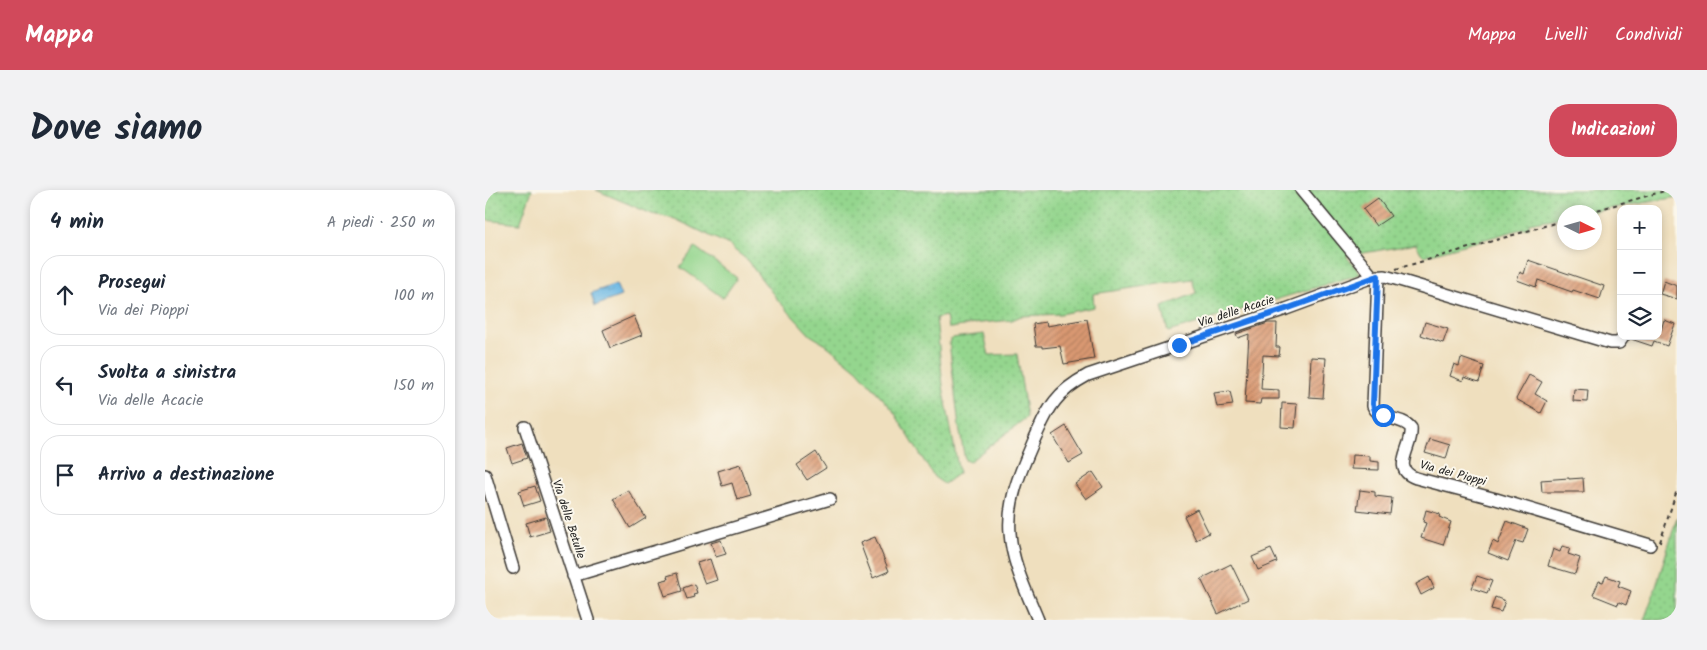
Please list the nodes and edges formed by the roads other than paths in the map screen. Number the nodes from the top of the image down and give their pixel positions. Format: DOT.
graph roads {
  1 [pos="1301,190"];
  2 [pos="1376,277"];
  3 [pos="1621,340"];
  4 [pos="525,427"];
  5 [pos="485,475"];
  6 [pos="831,499"];
  7 [pos="497,516"];
  8 [pos="485,520"];
  9 [pos="1650,545"];
  10 [pos="513,568"];
  11 [pos="573,576"];
  12 [pos="588,620"];
  13 [pos="1038,620"];
  1 -- 2 [label="street"];
  2 -- 3 [label="street"];
  2 -- 9 [label="street, Via dei Pioppi"];
  2 -- 13 [label="street, Via delle Acacie"];
  4 -- 11 [label="street, Via delle Betulle"];
  5 -- 7 [label="street"];
  6 -- 11 [label="street"];
  7 -- 8 [label="street"];
  7 -- 10 [label="street"];
  11 -- 12 [label="street, Via delle Betulle"];
}
